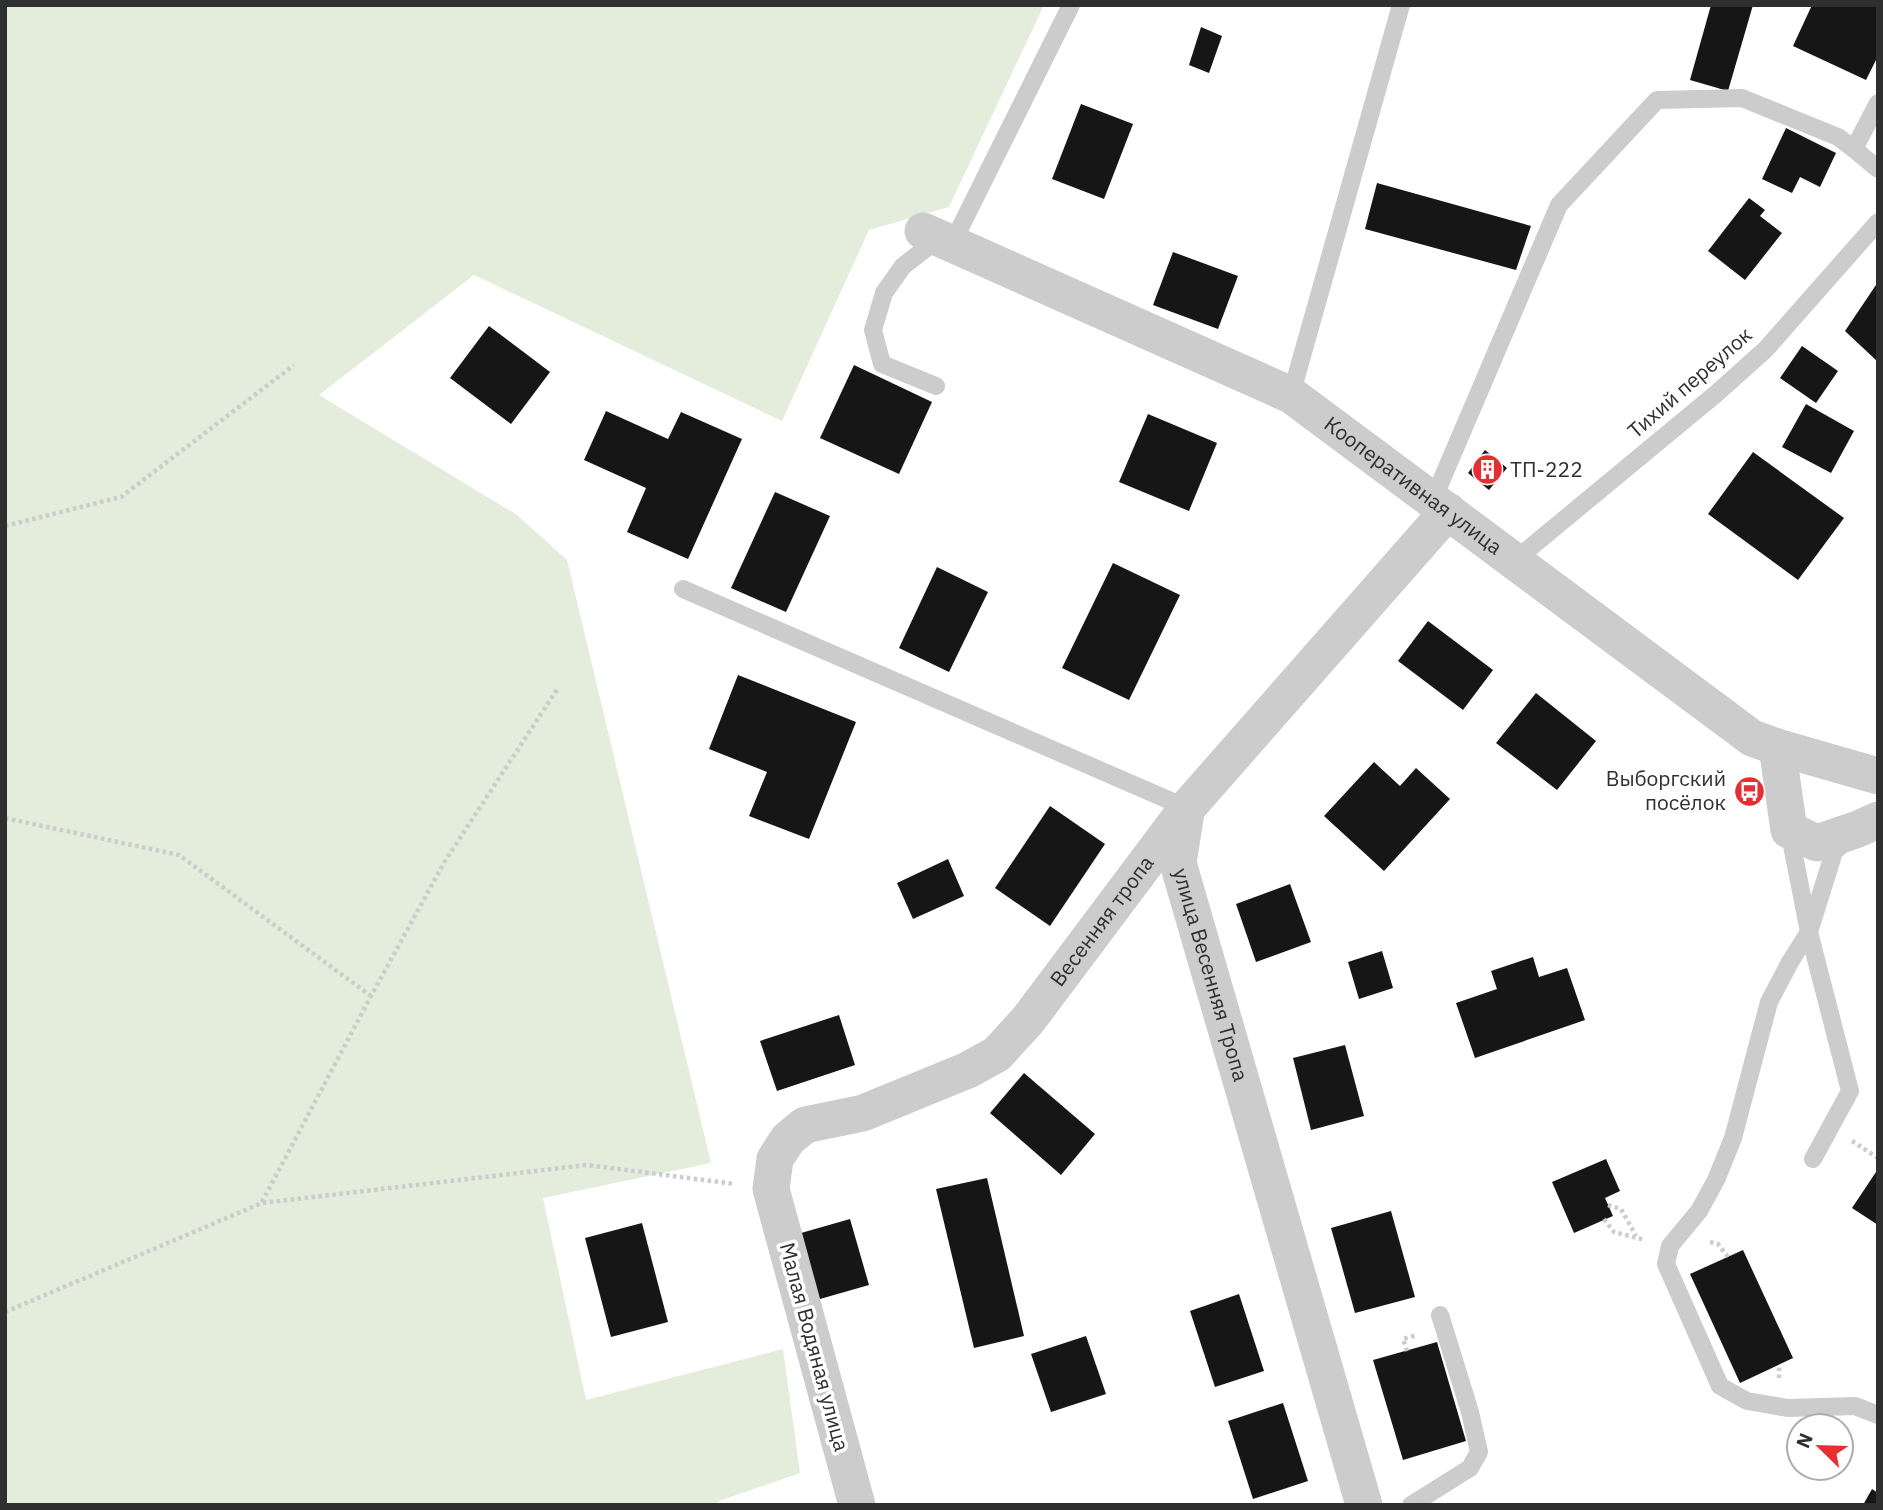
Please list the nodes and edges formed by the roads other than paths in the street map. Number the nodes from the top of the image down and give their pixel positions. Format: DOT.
graph roads {
  1 [pos="1071,5"];
  2 [pos="1401,5"];
  3 [pos="1878,103"];
  4 [pos="1854,149"];
  5 [pos="1878,169"];
  6 [pos="1878,222"];
  7 [pos="938,237"];
  8 [pos="936,386"];
  9 [pos="1291,394"];
  10 [pos="1440,506"];
  11 [pos="1514,561"];
  12 [pos="683,589"];
  13 [pos="1777,747"];
  14 [pos="1840,765"];
  15 [pos="1878,776"];
  16 [pos="1784,793"];
  17 [pos="1186,808"];
  18 [pos="1868,824"];
  19 [pos="1789,830"];
  20 [pos="1809,932"];
  21 [pos="1813,1159"];
  22 [pos="771,1189"];
  23 [pos="1440,1315"];
  24 [pos="1878,1415"];
  25 [pos="857,1505"];
  26 [pos="1364,1505"];
  27 [pos="1411,1505"];
  1 -- 7 [label="lane"];
  2 -- 9 [label="lane"];
  3 -- 4 [label="lane"];
  4 -- 5 [label="lane"];
  4 -- 10 [label="lane"];
  6 -- 11 [label="lane, Тихий переулок"];
  7 -- 8 [label="lane"];
  7 -- 9 [label="street, Кооперативная улица"];
  9 -- 10 [label="street, Кооперативная улица"];
  10 -- 11 [label="street, Кооперативная улица"];
  10 -- 17 [label="street, Весенняя тропа"];
  11 -- 13 [label="street, Кооперативная улица"];
  12 -- 17 [label="lane"];
  13 -- 14 [label="street, Кооперативная улица"];
  13 -- 16 [label="street"];
  14 -- 15 [label="street, Кооперативная улица"];
  14 -- 16 [label="street"];
  16 -- 19 [label="street"];
  17 -- 22 [label="street, Весенняя тропа"];
  17 -- 26 [label="street, улица Весенняя Тропа"];
  18 -- 19 [label="street"];
  18 -- 20 [label="lane"];
  19 -- 20 [label="lane"];
  20 -- 21 [label="lane"];
  20 -- 24 [label="lane"];
  22 -- 25 [label="street, Малая Водяная улица"];
  23 -- 27 [label="lane"];
}
